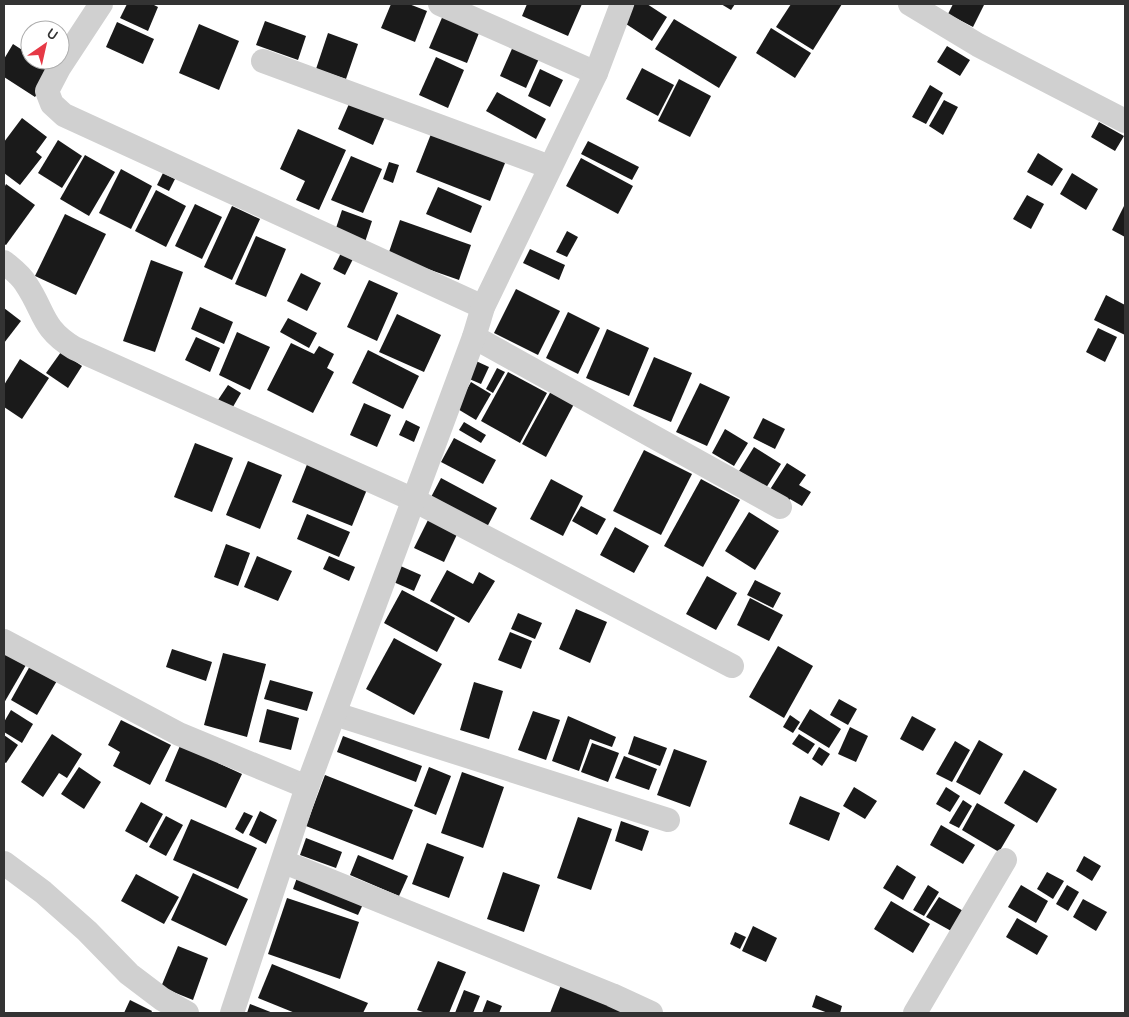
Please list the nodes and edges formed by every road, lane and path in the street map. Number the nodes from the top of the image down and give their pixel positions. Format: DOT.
graph roads {
  1 [pos="101,4"];
  2 [pos="440,4"];
  3 [pos="622,4"];
  4 [pos="910,4"];
  5 [pos="263,62"];
  6 [pos="596,73"];
  7 [pos="1125,121"];
  8 [pos="550,167"];
  9 [pos="4,262"];
  10 [pos="483,307"];
  11 [pos="474,337"];
  12 [pos="414,500"];
  13 [pos="780,507"];
  14 [pos="4,641"];
  15 [pos="732,666"];
  16 [pos="335,714"];
  17 [pos="307,787"];
  18 [pos="668,820"];
  19 [pos="1006,860"];
  20 [pos="284,862"];
  21 [pos="4,863"];
  22 [pos="187,1013"];
  23 [pos="232,1013"];
  24 [pos="652,1013"];
  25 [pos="915,1013"];
  1 -- 10 [label="street"];
  2 -- 6 [label="street"];
  3 -- 6 [label="street"];
  4 -- 7 [label="street"];
  5 -- 8 [label="street"];
  6 -- 8 [label="street"];
  8 -- 10 [label="street"];
  9 -- 12 [label="street"];
  10 -- 11 [label="street"];
  11 -- 12 [label="street"];
  11 -- 13 [label="street"];
  12 -- 15 [label="street"];
  12 -- 16 [label="street"];
  14 -- 17 [label="street"];
  16 -- 17 [label="street"];
  16 -- 18 [label="street"];
  17 -- 20 [label="street"];
  19 -- 25 [label="street"];
  20 -- 23 [label="street"];
  20 -- 24 [label="street"];
  21 -- 22 [label="street"];
}
